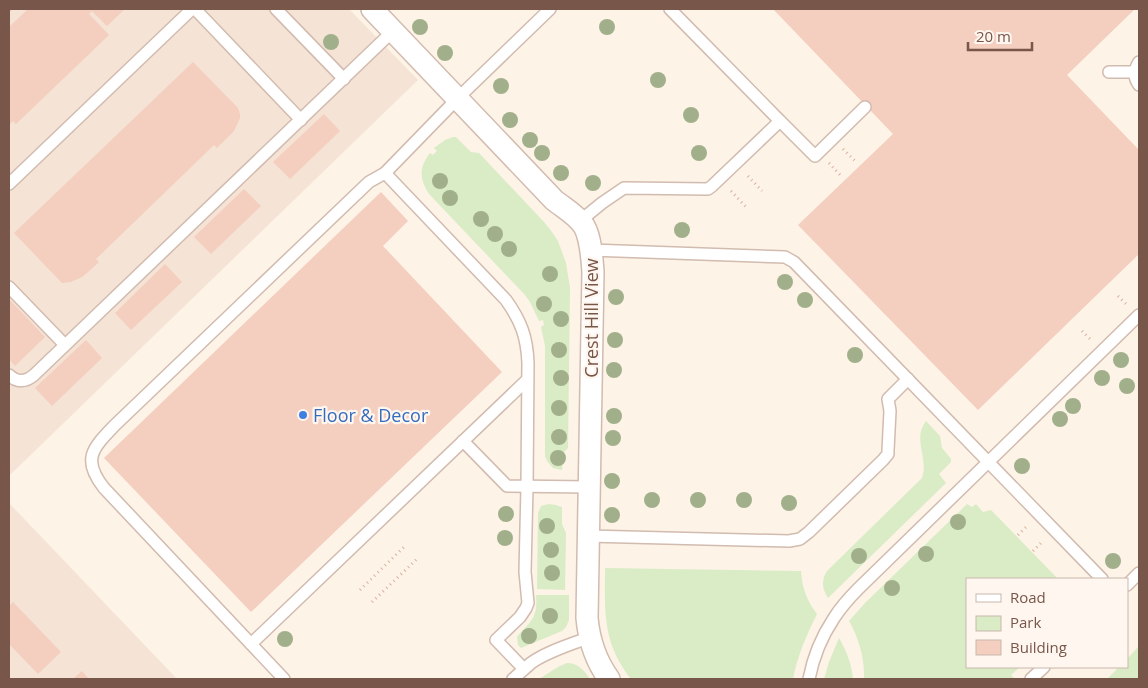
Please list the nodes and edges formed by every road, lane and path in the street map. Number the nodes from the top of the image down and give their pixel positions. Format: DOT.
graph roads {
  1 [pos="193,9"];
  2 [pos="276,9"];
  3 [pos="372,9"];
  4 [pos="550,9"];
  5 [pos="670,9"];
  6 [pos="393,31"];
  7 [pos="1137,67"];
  8 [pos="1109,72"];
  9 [pos="344,79"];
  10 [pos="1139,85"];
  11 [pos="458,98"];
  12 [pos="865,107"];
  13 [pos="301,120"];
  14 [pos="780,121"];
  15 [pos="385,173"];
  16 [pos="748,176"];
  17 [pos="720,179"];
  18 [pos="9,184"];
  19 [pos="762,191"];
  20 [pos="746,206"];
  21 [pos="580,221"];
  22 [pos="591,250"];
  23 [pos="9,286"];
  24 [pos="1139,315"];
  25 [pos="65,345"];
  26 [pos="9,376"];
  27 [pos="908,379"];
  28 [pos="527,380"];
  29 [pos="463,441"];
  30 [pos="988,462"];
  31 [pos="527,486"];
  32 [pos="589,487"];
  33 [pos="588,536"];
  34 [pos="406,546"];
  35 [pos="418,558"];
  36 [pos="1139,573"];
  37 [pos="1101,578"];
  38 [pos="1128,585"];
  39 [pos="360,590"];
  40 [pos="372,602"];
  41 [pos="590,637"];
  42 [pos="251,644"];
  43 [pos="1043,668"];
  44 [pos="524,669"];
  45 [pos="284,679"];
  46 [pos="513,679"];
  47 [pos="608,679"];
  48 [pos="809,679"];
  49 [pos="1031,679"];
  1 -- 13 [label="lane"];
  1 -- 18 [label="lane"];
  2 -- 9 [label="lane"];
  3 -- 6 [label="street, Crest Hill View"];
  4 -- 11 [label="lane"];
  5 -- 14 [label="lane"];
  6 -- 9 [label="lane"];
  6 -- 11 [label="street, Crest Hill View"];
  7 -- 8 [label="lane"];
  7 -- 10 [label="lane"];
  9 -- 13 [label="lane"];
  11 -- 15 [label="lane"];
  11 -- 21 [label="street, Crest Hill View"];
  12 -- 14 [label="lane"];
  13 -- 25 [label="lane"];
  14 -- 17 [label="lane"];
  15 -- 28 [label="lane"];
  15 -- 42 [label="lane"];
  16 -- 19 [label="path"];
  17 -- 20 [label="path"];
  17 -- 21 [label="lane"];
  21 -- 22 [label="street, Crest Hill View"];
  22 -- 27 [label="lane"];
  22 -- 32 [label="street, Crest Hill View"];
  23 -- 25 [label="lane"];
  24 -- 30 [label="lane"];
  25 -- 26 [label="lane"];
  27 -- 30 [label="lane"];
  27 -- 33 [label="lane"];
  28 -- 29 [label="lane"];
  28 -- 31 [label="lane"];
  29 -- 31 [label="lane"];
  29 -- 42 [label="lane"];
  30 -- 37 [label="lane"];
  30 -- 48 [label="lane"];
  31 -- 32 [label="lane"];
  31 -- 44 [label="lane"];
  32 -- 33 [label="street, Crest Hill View"];
  33 -- 41 [label="street, Crest Hill View"];
  34 -- 39 [label="path"];
  35 -- 40 [label="path"];
  36 -- 38 [label="lane"];
  41 -- 44 [label="lane"];
  41 -- 47 [label="street, Crest Hill View"];
  42 -- 45 [label="lane"];
  43 -- 49 [label="lane"];
  44 -- 46 [label="lane"];
}
